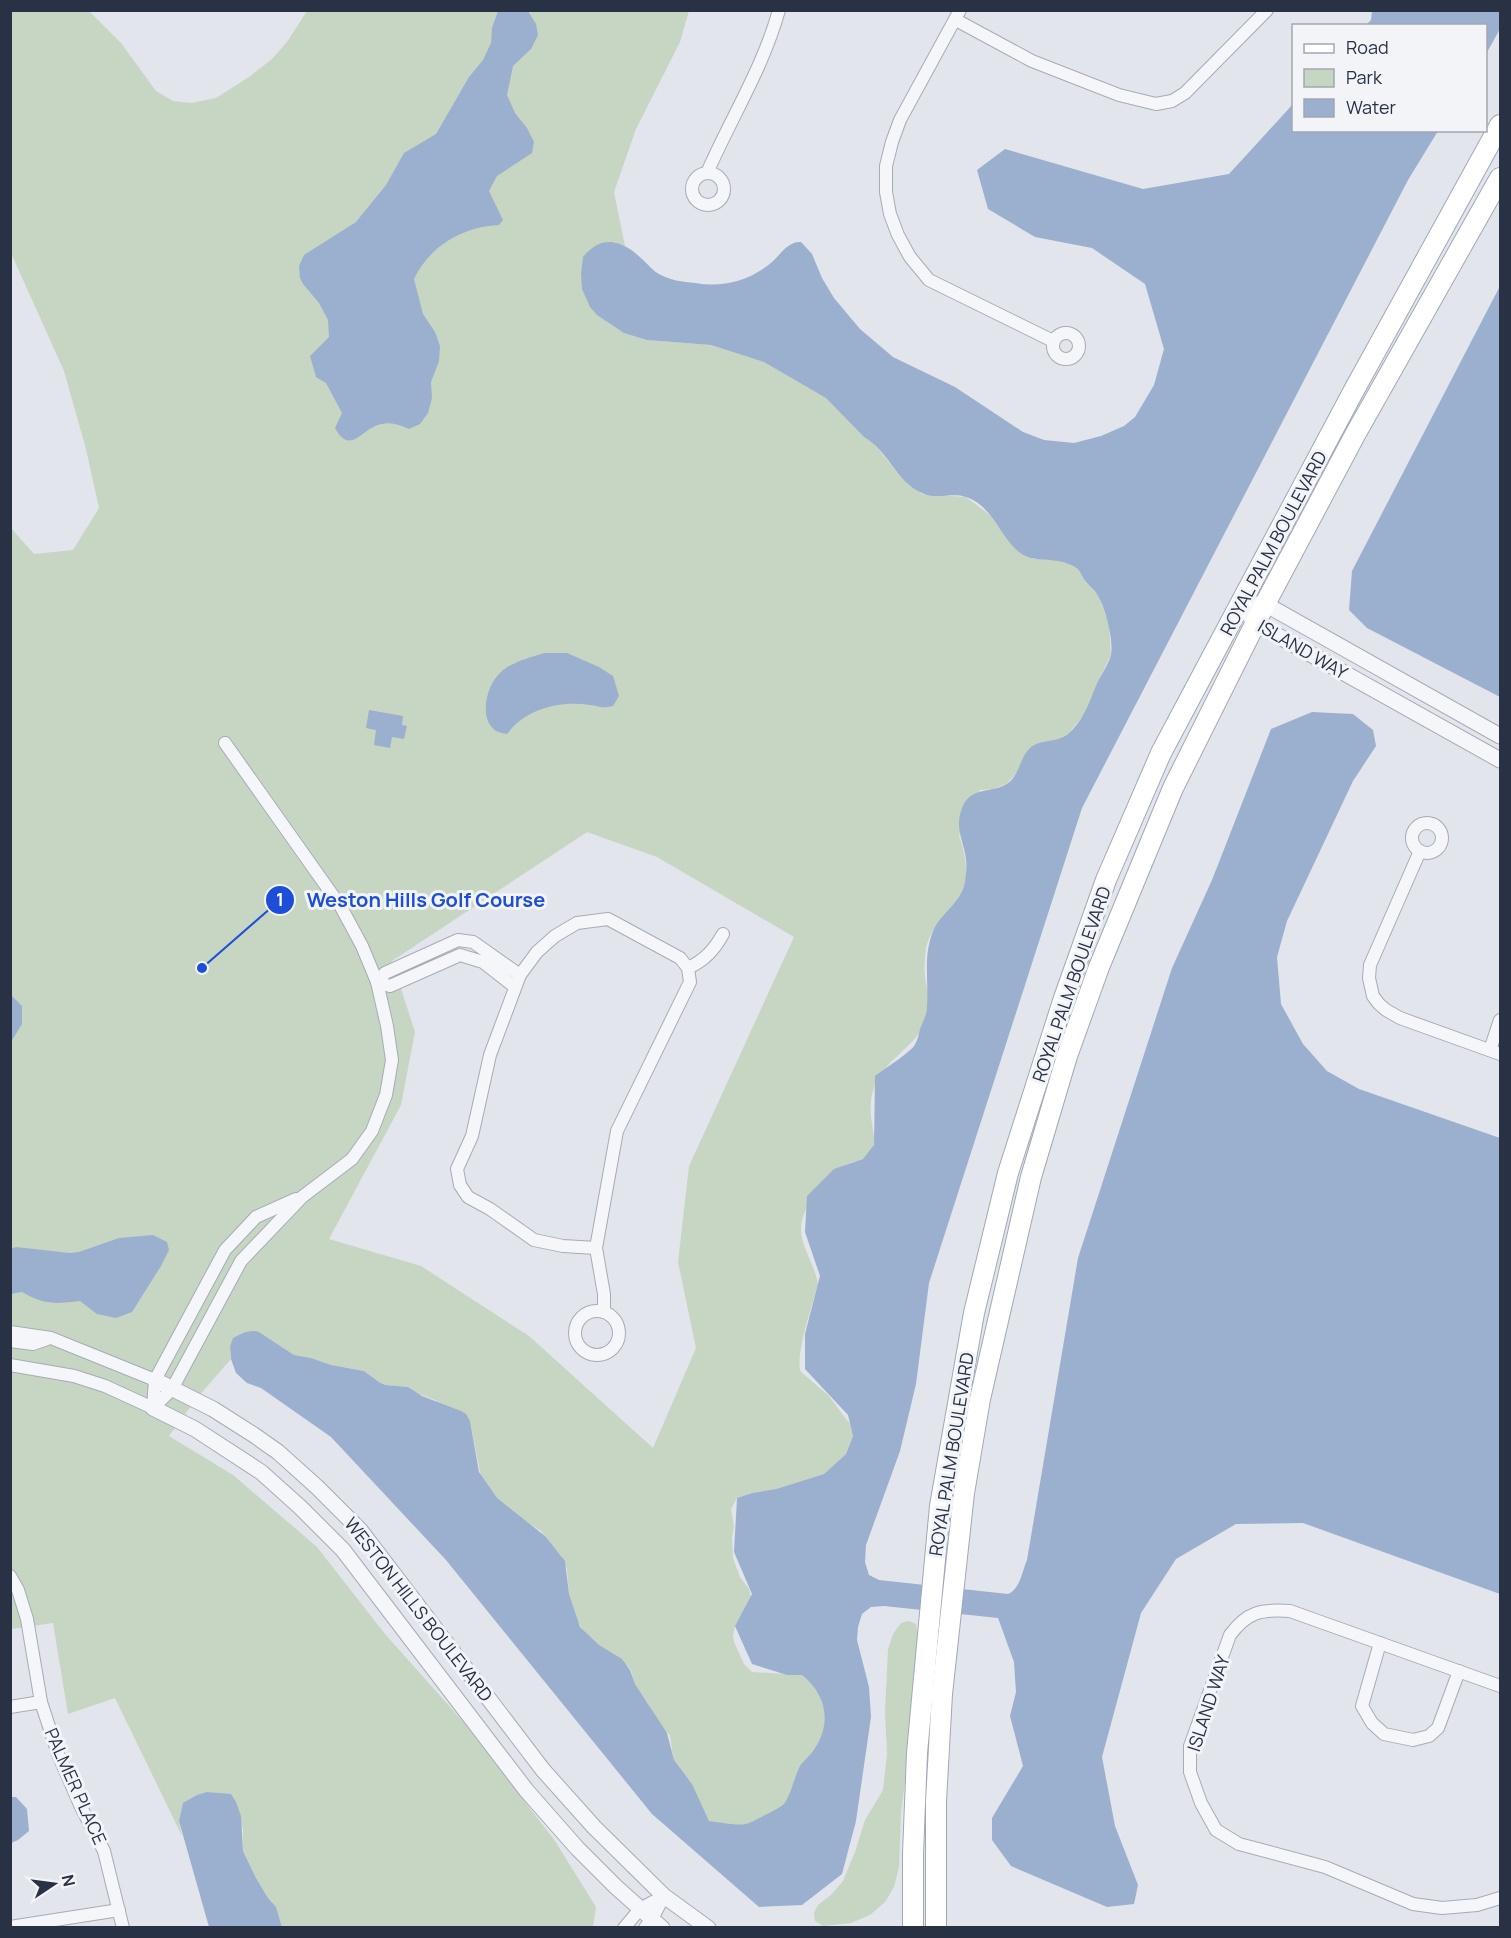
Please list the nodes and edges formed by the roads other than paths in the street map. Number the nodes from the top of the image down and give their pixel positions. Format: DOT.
graph roads {
  1 [pos="779,10"];
  2 [pos="1267,10"];
  3 [pos="958,15"];
  4 [pos="1500,125"];
  5 [pos="707,173"];
  6 [pos="1500,178"];
  7 [pos="1053,341"];
  8 [pos="1241,604"];
  9 [pos="1265,604"];
  10 [pos="1255,623"];
  11 [pos="1500,736"];
  12 [pos="225,743"];
  13 [pos="1500,760"];
  14 [pos="1420,851"];
  15 [pos="723,934"];
  16 [pos="475,943"];
  17 [pos="471,957"];
  18 [pos="688,968"];
  19 [pos="520,975"];
  20 [pos="377,982"];
  21 [pos="515,987"];
  22 [pos="1500,1020"];
  23 [pos="1495,1052"];
  24 [pos="302,1197"];
  25 [pos="596,1248"];
  26 [pos="604,1312"];
  27 [pos="10,1332"];
  28 [pos="51,1338"];
  29 [pos="10,1341"];
  30 [pos="10,1358"];
  31 [pos="10,1365"];
  32 [pos="45,1371"];
  33 [pos="155,1380"];
  34 [pos="172,1389"];
  35 [pos="153,1408"];
  36 [pos="10,1576"];
  37 [pos="1380,1643"];
  38 [pos="1459,1671"];
  39 [pos="1500,1686"];
  40 [pos="41,1702"];
  41 [pos="10,1707"];
  42 [pos="664,1896"];
  43 [pos="1500,1898"];
  44 [pos="640,1909"];
  45 [pos="119,1910"];
  46 [pos="653,1925"];
  47 [pos="10,1927"];
  48 [pos="123,1928"];
  49 [pos="624,1928"];
  50 [pos="708,1928"];
  51 [pos="914,1928"];
  52 [pos="936,1928"];
  1 -- 5 [label="street"];
  2 -- 3 [label="street"];
  3 -- 7 [label="street"];
  4 -- 8 [label="main road, ROYAL PALM BOULEVARD"];
  6 -- 9 [label="main road, ROYAL PALM BOULEVARD"];
  8 -- 9 [label="street, ISLAND WAY"];
  8 -- 10 [label="street, ISLAND WAY"];
  8 -- 51 [label="main road, ROYAL PALM BOULEVARD"];
  9 -- 10 [label="main road, ROYAL PALM BOULEVARD"];
  9 -- 11 [label="street, ISLAND WAY"];
  10 -- 13 [label="street, ISLAND WAY"];
  10 -- 52 [label="main road, ROYAL PALM BOULEVARD"];
  12 -- 20 [label="street"];
  14 -- 23 [label="street"];
  15 -- 18 [label="street"];
  16 -- 17 [label="street"];
  16 -- 19 [label="street"];
  16 -- 20 [label="street"];
  17 -- 20 [label="street"];
  17 -- 21 [label="street"];
  18 -- 19 [label="street"];
  18 -- 25 [label="street"];
  19 -- 21 [label="street"];
  20 -- 24 [label="street"];
  21 -- 25 [label="street"];
  22 -- 23 [label="street"];
  24 -- 33 [label="street"];
  24 -- 34 [label="street"];
  25 -- 26 [label="street"];
  27 -- 28 [label="street, WESTON HILLS BOULEVARD"];
  28 -- 29 [label="street"];
  28 -- 33 [label="street, WESTON HILLS BOULEVARD"];
  30 -- 32 [label="street, WESTON HILLS BOULEVARD"];
  31 -- 32 [label="street, WESTON HILLS BOULEVARD"];
  32 -- 35 [label="street, WESTON HILLS BOULEVARD"];
  33 -- 34 [label="street, WESTON HILLS BOULEVARD"];
  33 -- 35 [label="street"];
  34 -- 35 [label="street"];
  34 -- 42 [label="street, WESTON HILLS BOULEVARD"];
  35 -- 44 [label="street, WESTON HILLS BOULEVARD"];
  36 -- 40 [label="street, PALMER PLACE"];
  37 -- 38 [label="street, ISLAND WAY"];
  37 -- 38 [label="street"];
  37 -- 43 [label="street, ISLAND WAY"];
  38 -- 39 [label="street, ISLAND WAY"];
  40 -- 41 [label="street"];
  40 -- 45 [label="street, PALMER PLACE"];
  42 -- 44 [label="street"];
  42 -- 46 [label="street"];
  42 -- 50 [label="street, WESTON HILLS BOULEVARD"];
  44 -- 46 [label="street, WESTON HILLS BOULEVARD"];
  44 -- 49 [label="street"];
  45 -- 47 [label="street"];
  45 -- 48 [label="street, PALMER PLACE"];
}
